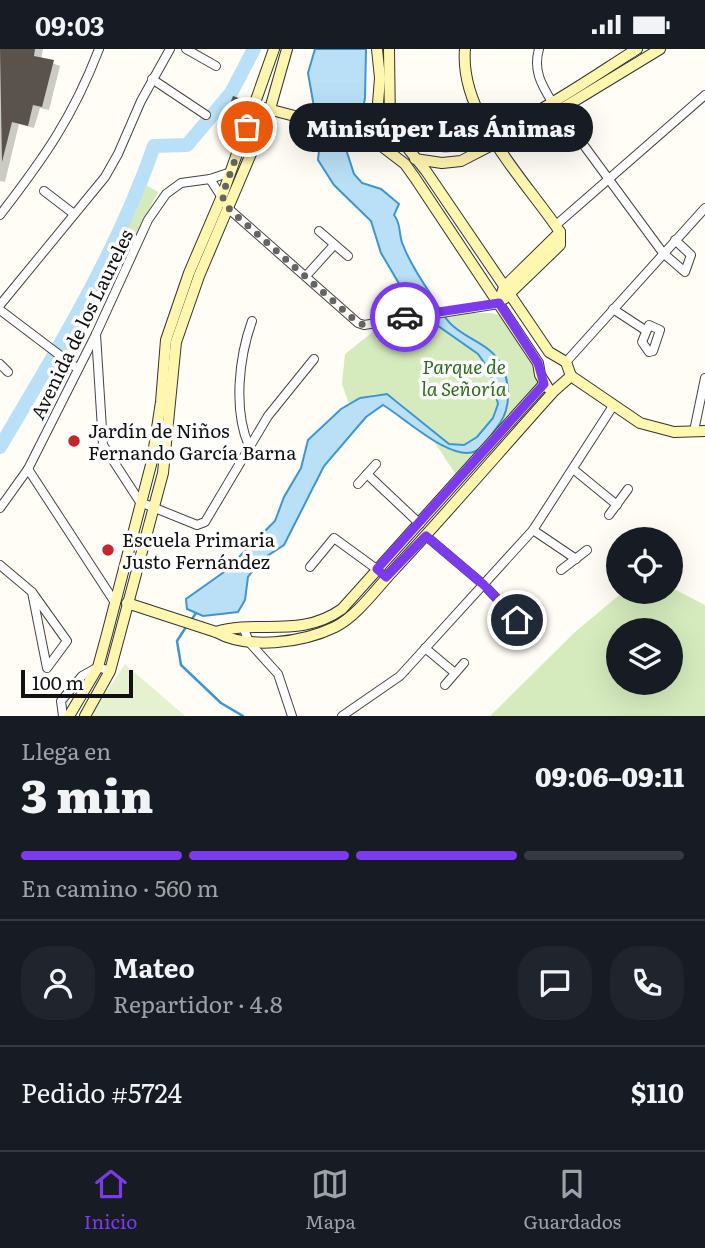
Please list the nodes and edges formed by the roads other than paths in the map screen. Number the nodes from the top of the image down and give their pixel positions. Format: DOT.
graph roads {
  1 [pos="99,49"];
  2 [pos="170,49"];
  3 [pos="186,49"];
  4 [pos="274,49"];
  5 [pos="287,49"];
  6 [pos="377,49"];
  7 [pos="389,49"];
  8 [pos="465,49"];
  9 [pos="539,49"];
  10 [pos="637,49"];
  11 [pos="660,49"];
  12 [pos="216,66"];
  13 [pos="152,79"];
  14 [pos="705,95"];
  15 [pos="255,106"];
  16 [pos="555,106"];
  17 [pos="270,109"];
  18 [pos="206,115"];
  19 [pos="398,135"];
  20 [pos="375,137"];
  21 [pos="494,139"];
  22 [pos="392,152"];
  23 [pos="415,159"];
  24 [pos="231,172"];
  25 [pos="210,179"];
  26 [pos="610,179"];
  27 [pos="44,191"];
  28 [pos="222,196"];
  29 [pos="705,208"];
  30 [pos="230,210"];
  31 [pos="74,214"];
  32 [pos="0,215"];
  33 [pos="558,228"];
  34 [pos="319,231"];
  35 [pos="675,240"];
  36 [pos="334,245"];
  37 [pos="663,253"];
  38 [pos="348,256"];
  39 [pos="306,276"];
  40 [pos="507,291"];
  41 [pos="499,303"];
  42 [pos="0,308"];
  43 [pos="613,309"];
  44 [pos="252,321"];
  45 [pos="645,330"];
  46 [pos="96,334"];
  47 [pos="314,359"];
  48 [pos="566,362"];
  49 [pos="0,364"];
  50 [pos="78,369"];
  51 [pos="8,372"];
  52 [pos="571,376"];
  53 [pos="705,378"];
  54 [pos="549,387"];
  55 [pos="613,406"];
  56 [pos="700,431"];
  57 [pos="249,446"];
  58 [pos="376,464"];
  59 [pos="28,469"];
  60 [pos="573,469"];
  61 [pos="367,474"];
  62 [pos="358,484"];
  63 [pos="628,489"];
  64 [pos="140,502"];
  65 [pos="617,505"];
  66 [pos="153,507"];
  67 [pos="0,508"];
  68 [pos="441,510"];
  69 [pos="609,515"];
  70 [pos="420,524"];
  71 [pos="533,530"];
  72 [pos="426,536"];
  73 [pos="587,550"];
  74 [pos="576,559"];
  75 [pos="0,565"];
  76 [pos="310,567"];
  77 [pos="561,570"];
  78 [pos="382,573"];
  79 [pos="484,585"];
  80 [pos="32,592"];
  81 [pos="114,601"];
  82 [pos="127,603"];
  83 [pos="530,608"];
  84 [pos="517,620"];
  85 [pos="244,629"];
  86 [pos="504,631"];
  87 [pos="216,632"];
  88 [pos="249,642"];
  89 [pos="425,648"];
  90 [pos="464,663"];
  91 [pos="99,667"];
  92 [pos="110,671"];
  93 [pos="455,673"];
  94 [pos="445,685"];
  95 [pos="63,716"];
  96 [pos="69,716"];
  97 [pos="85,716"];
  98 [pos="292,716"];
  99 [pos="342,716"];
  1 -- 32 [label="street"];
  2 -- 13 [label="street"];
  3 -- 12 [label="street"];
  4 -- 15 [label="main road"];
  5 -- 17 [label="main road"];
  6 -- 20 [label="main road"];
  7 -- 19 [label="main road"];
  8 -- 21 [label="main road"];
  9 -- 16 [label="street"];
  10 -- 16 [label="main road"];
  11 -- 16 [label="main road"];
  13 -- 18 [label="street"];
  13 -- 31 [label="street"];
  14 -- 26 [label="street"];
  15 -- 17 [label="main road"];
  15 -- 24 [label="main road"];
  16 -- 21 [label="main road"];
  16 -- 26 [label="street"];
  17 -- 20 [label="main road"];
  17 -- 30 [label="main road"];
  19 -- 20 [label="main road"];
  19 -- 21 [label="main road"];
  19 -- 23 [label="main road"];
  20 -- 22 [label="main road"];
  21 -- 23 [label="main road"];
  21 -- 33 [label="main road"];
  22 -- 23 [label="main road"];
  22 -- 41 [label="main road"];
  23 -- 40 [label="main road"];
  24 -- 25 [label="street, Avenida de los Laureles"];
  24 -- 28 [label="main road"];
  25 -- 28 [label="street"];
  25 -- 46 [label="street, Avenida de los Laureles"];
  26 -- 33 [label="street"];
  26 -- 37 [label="street"];
  27 -- 31 [label="street"];
  28 -- 30 [label="street"];
  28 -- 64 [label="main road"];
  29 -- 35 [label="street"];
  30 -- 39 [label="street"];
  30 -- 66 [label="main road"];
  31 -- 42 [label="street"];
  33 -- 40 [label="main road"];
  34 -- 36 [label="street"];
  35 -- 37 [label="street"];
  35 -- 37 [label="street"];
  36 -- 38 [label="street"];
  36 -- 39 [label="street"];
  37 -- 43 [label="street"];
  39 -- 41 [label="street"];
  40 -- 41 [label="main road"];
  40 -- 48 [label="main road"];
  41 -- 54 [label="main road"];
  42 -- 50 [label="street"];
  43 -- 45 [label="street"];
  43 -- 48 [label="street"];
  44 -- 57 [label="street"];
  46 -- 50 [label="street, Avenida de los Laureles"];
  46 -- 64 [label="street"];
  47 -- 57 [label="street"];
  48 -- 52 [label="main road"];
  49 -- 51 [label="street"];
  50 -- 59 [label="street, Avenida de los Laureles"];
  52 -- 54 [label="main road"];
  52 -- 55 [label="main road"];
  53 -- 56 [label="street"];
  54 -- 68 [label="main road"];
  55 -- 56 [label="main road"];
  55 -- 60 [label="street"];
  57 -- 66 [label="street"];
  58 -- 61 [label="street"];
  59 -- 67 [label="street, Avenida de los Laureles"];
  59 -- 81 [label="street"];
  60 -- 65 [label="street"];
  60 -- 71 [label="street"];
  61 -- 62 [label="street"];
  61 -- 70 [label="street"];
  63 -- 65 [label="street"];
  64 -- 66 [label="street"];
  64 -- 81 [label="main road"];
  65 -- 69 [label="street"];
  66 -- 82 [label="main road"];
  68 -- 70 [label="main road"];
  68 -- 72 [label="main road"];
  70 -- 78 [label="main road"];
  71 -- 74 [label="street"];
  71 -- 79 [label="street"];
  72 -- 78 [label="main road"];
  72 -- 79 [label="street"];
  73 -- 74 [label="street"];
  74 -- 77 [label="street"];
  75 -- 80 [label="street"];
  76 -- 78 [label="street"];
  78 -- 85 [label="main road"];
  78 -- 88 [label="main road"];
  79 -- 84 [label="street"];
  79 -- 89 [label="street"];
  80 -- 80 [label="street"];
  81 -- 82 [label="main road"];
  81 -- 91 [label="main road"];
  82 -- 87 [label="main road"];
  82 -- 92 [label="main road"];
  83 -- 84 [label="street"];
  84 -- 86 [label="street"];
  85 -- 87 [label="main road"];
  85 -- 88 [label="street"];
  87 -- 88 [label="main road"];
  88 -- 98 [label="street"];
  89 -- 93 [label="street"];
  89 -- 99 [label="street"];
  90 -- 93 [label="street"];
  91 -- 92 [label="street"];
  91 -- 95 [label="street"];
  91 -- 96 [label="main road"];
  92 -- 97 [label="main road"];
  93 -- 94 [label="street"];
}
